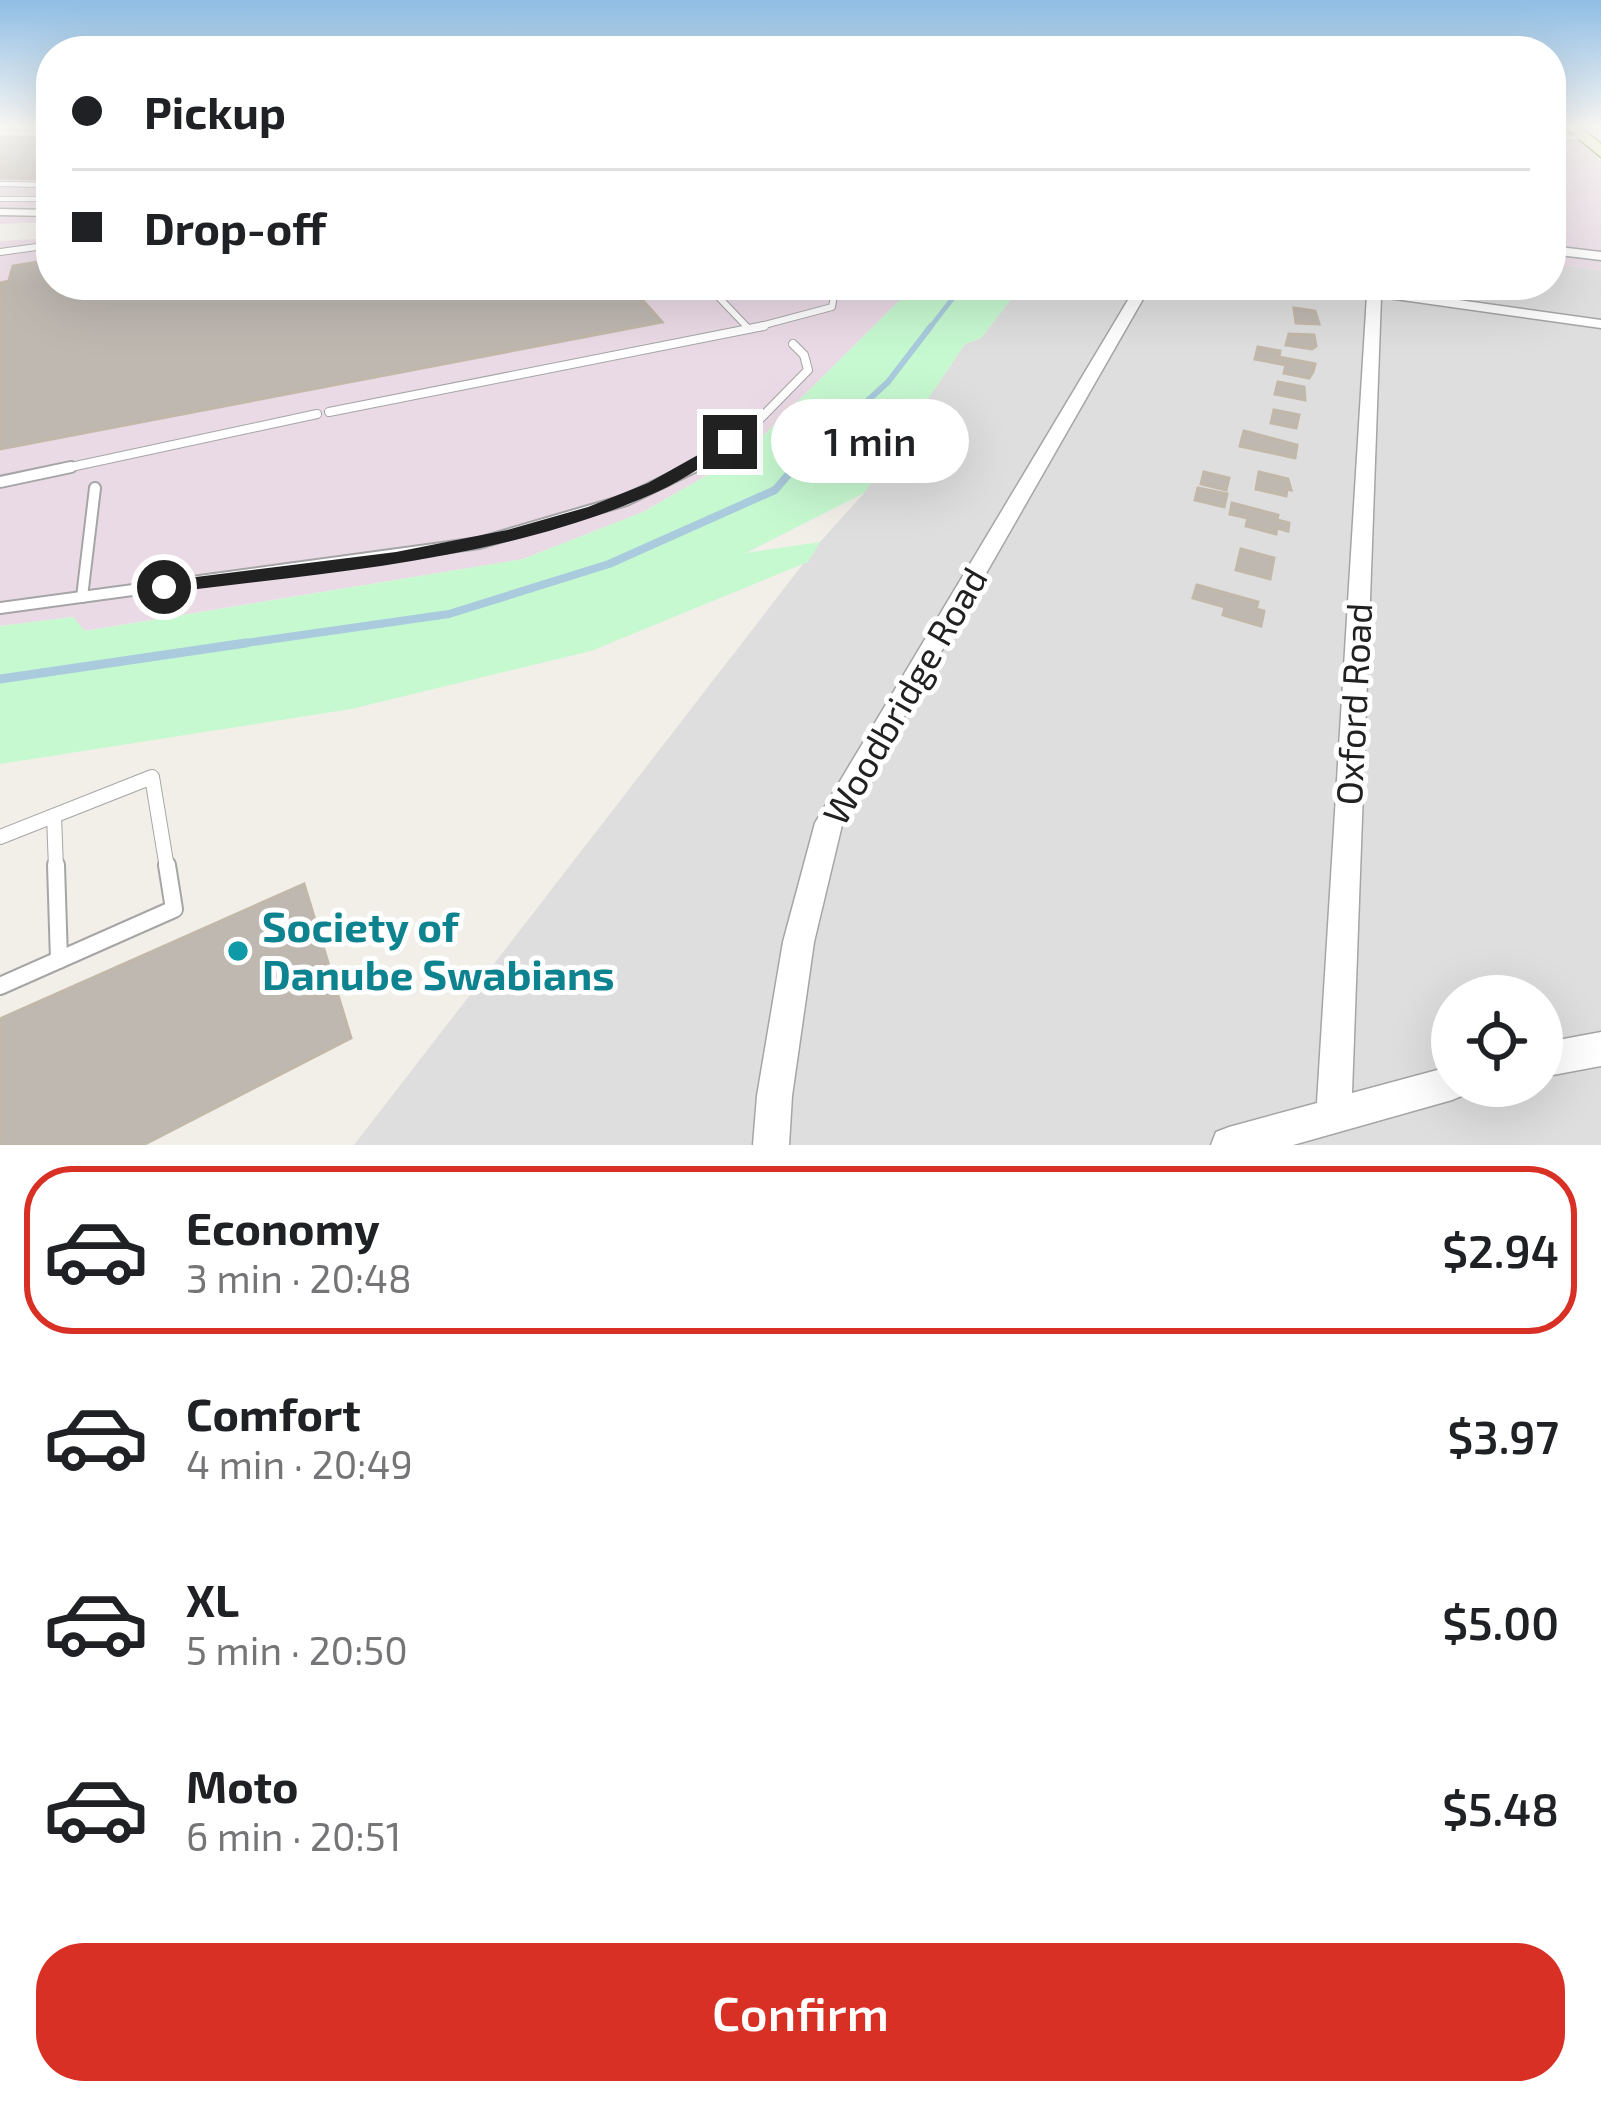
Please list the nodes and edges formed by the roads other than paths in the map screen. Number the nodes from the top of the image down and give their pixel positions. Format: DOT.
graph roads {
  1 [pos="0,184"];
  2 [pos="36,184"];
  3 [pos="0,199"];
  4 [pos="36,199"];
  5 [pos="0,212"];
  6 [pos="36,212"];
  7 [pos="36,247"];
  8 [pos="0,252"];
  9 [pos="1566,252"];
  10 [pos="1601,256"];
  11 [pos="721,300"];
  12 [pos="833,300"];
  13 [pos="1135,300"];
  14 [pos="1374,300"];
  15 [pos="1431,300"];
  16 [pos="1601,324"];
  17 [pos="748,329"];
  18 [pos="793,344"];
  19 [pos="329,412"];
  20 [pos="317,414"];
  21 [pos="0,482"];
  22 [pos="95,488"];
  23 [pos="82,597"];
  24 [pos="0,608"];
  25 [pos="54,816"];
  26 [pos="0,837"];
  27 [pos="59,960"];
  28 [pos="0,986"];
  29 [pos="1601,1049"];
  30 [pos="1563,1056"];
  31 [pos="1431,1089"];
  32 [pos="1334,1115"];
  33 [pos="771,1145"];
  34 [pos="1229,1145"];
  1 -- 2 [label="lane"];
  3 -- 4 [label="lane"];
  5 -- 6 [label="street"];
  7 -- 8 [label="lane"];
  9 -- 10 [label="street"];
  11 -- 17 [label="lane"];
  12 -- 17 [label="lane"];
  13 -- 33 [label="street, Woodbridge Road"];
  14 -- 32 [label="street, Oxford Road"];
  15 -- 16 [label="street"];
  17 -- 19 [label="lane"];
  18 -- 23 [label="lane"];
  20 -- 21 [label="lane"];
  22 -- 23 [label="lane"];
  23 -- 24 [label="lane"];
  25 -- 26 [label="lane"];
  25 -- 27 [label="lane"];
  25 -- 27 [label="lane"];
  27 -- 28 [label="lane"];
  29 -- 30 [label="street"];
  31 -- 32 [label="street"];
  32 -- 34 [label="street"];
}
